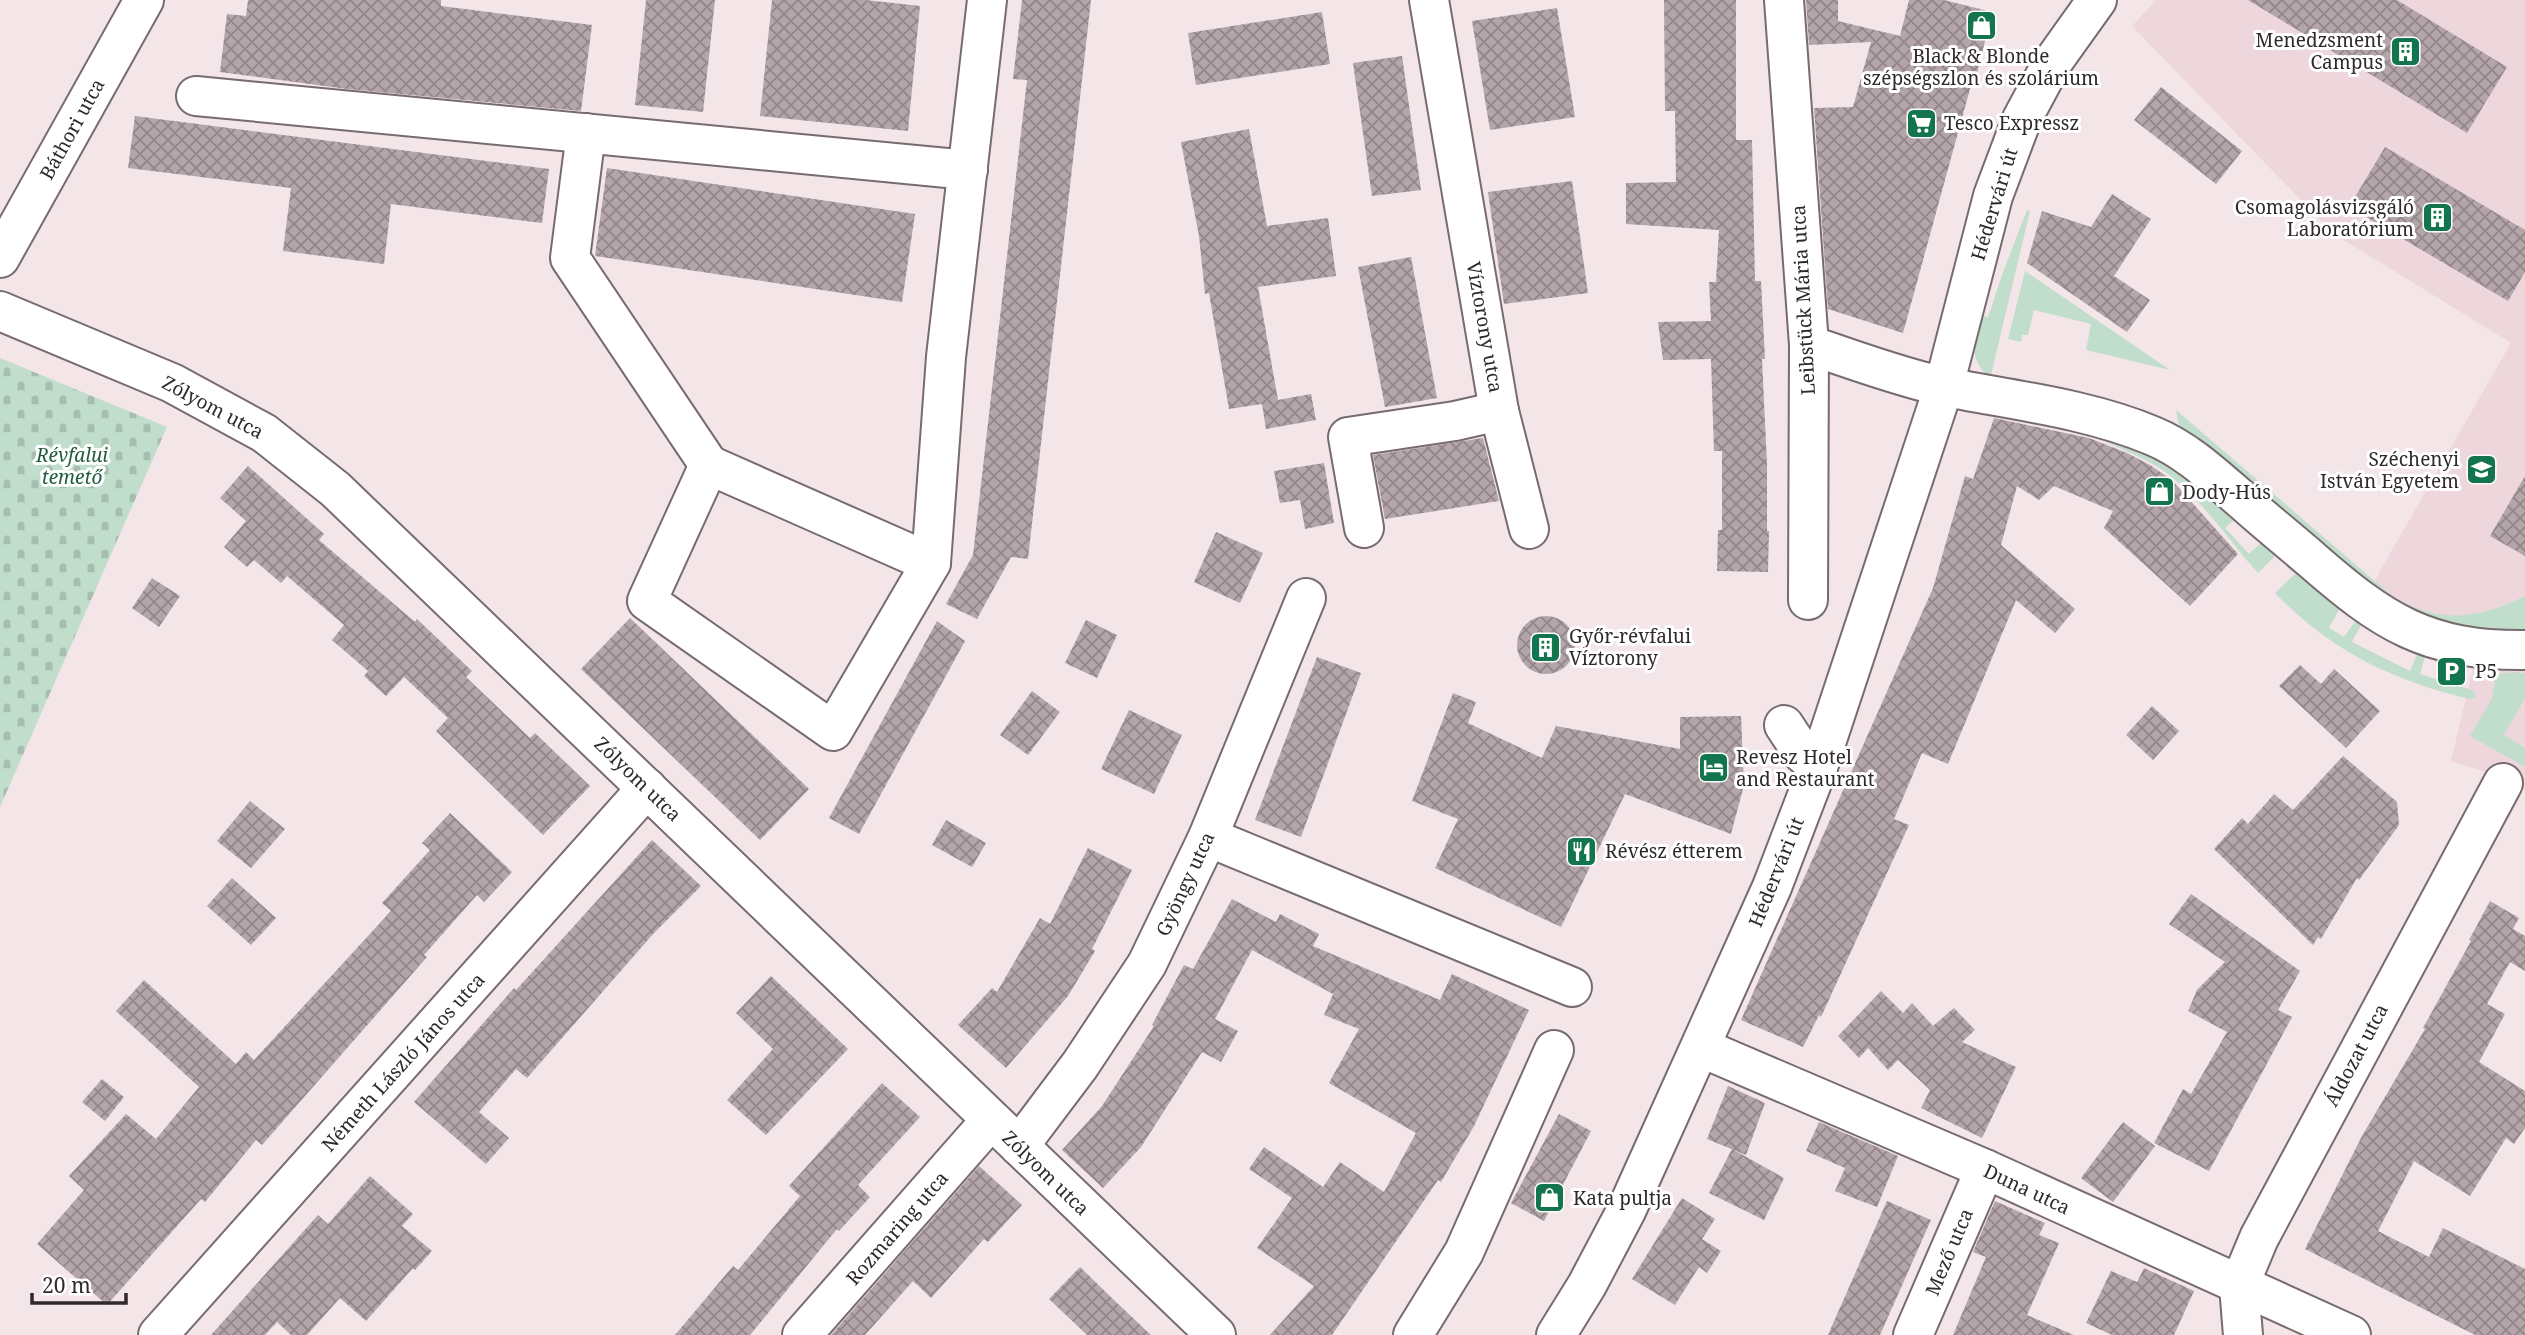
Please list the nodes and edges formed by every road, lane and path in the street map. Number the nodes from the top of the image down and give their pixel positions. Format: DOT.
graph roads {
  1 [pos="144,0"];
  2 [pos="987,0"];
  3 [pos="1429,0"];
  4 [pos="1784,0"];
  5 [pos="2097,0"];
  6 [pos="196,96"];
  7 [pos="586,133"];
  8 [pos="968,170"];
  9 [pos="0,258"];
  10 [pos="0,311"];
  11 [pos="1809,345"];
  12 [pos="1944,386"];
  13 [pos="1499,411"];
  14 [pos="709,465"];
  15 [pos="1364,528"];
  16 [pos="1529,529"];
  17 [pos="932,563"];
  18 [pos="1306,598"];
  19 [pos="1808,600"];
  20 [pos="2525,650"];
  21 [pos="1784,725"];
  22 [pos="1818,767"];
  23 [pos="2502,783"];
  24 [pos="648,788"];
  25 [pos="1208,837"];
  26 [pos="1572,987"];
  27 [pos="1702,1048"];
  28 [pos="1554,1050"];
  29 [pos="991,1120"];
  30 [pos="1019,1146"];
  31 [pos="1985,1169"];
  32 [pos="2239,1286"];
  33 [pos="158,1335"];
  34 [pos="802,1335"];
  35 [pos="1216,1335"];
  36 [pos="1413,1335"];
  37 [pos="1556,1335"];
  38 [pos="1913,1335"];
  39 [pos="2243,1335"];
  40 [pos="2351,1335"];
  1 -- 9 [label="street, Báthori utca"];
  2 -- 8 [label="street"];
  3 -- 13 [label="street, Víztorony utca"];
  4 -- 11 [label="street, Leibstück Mária utca"];
  5 -- 12 [label="street, Hédervári út"];
  6 -- 7 [label="street"];
  7 -- 8 [label="street"];
  7 -- 14 [label="street"];
  8 -- 17 [label="street"];
  10 -- 24 [label="street, Zólyom utca"];
  11 -- 12 [label="street"];
  11 -- 19 [label="street, Leibstück Mária utca"];
  12 -- 20 [label="street"];
  12 -- 22 [label="street, Hédervári út"];
  13 -- 15 [label="street, Víztorony utca"];
  13 -- 16 [label="street"];
  14 -- 17 [label="street"];
  14 -- 17 [label="street"];
  18 -- 25 [label="street, Gyöngy utca"];
  21 -- 22 [label="street"];
  22 -- 27 [label="street, Hédervári út"];
  23 -- 32 [label="street, Áldozat utca"];
  24 -- 29 [label="street, Zólyom utca"];
  24 -- 33 [label="street, Németh László János utca"];
  25 -- 26 [label="street"];
  25 -- 30 [label="street, Gyöngy utca"];
  27 -- 31 [label="street, Duna utca"];
  27 -- 37 [label="street, Hédervári út"];
  28 -- 36 [label="street"];
  29 -- 30 [label="street, Zólyom utca"];
  29 -- 34 [label="street, Rozmaring utca"];
  30 -- 35 [label="street, Zólyom utca"];
  31 -- 32 [label="street, Duna utca"];
  31 -- 38 [label="street, Mező utca"];
  32 -- 39 [label="street, Áldozat utca"];
  32 -- 40 [label="street, Duna utca"];
}
